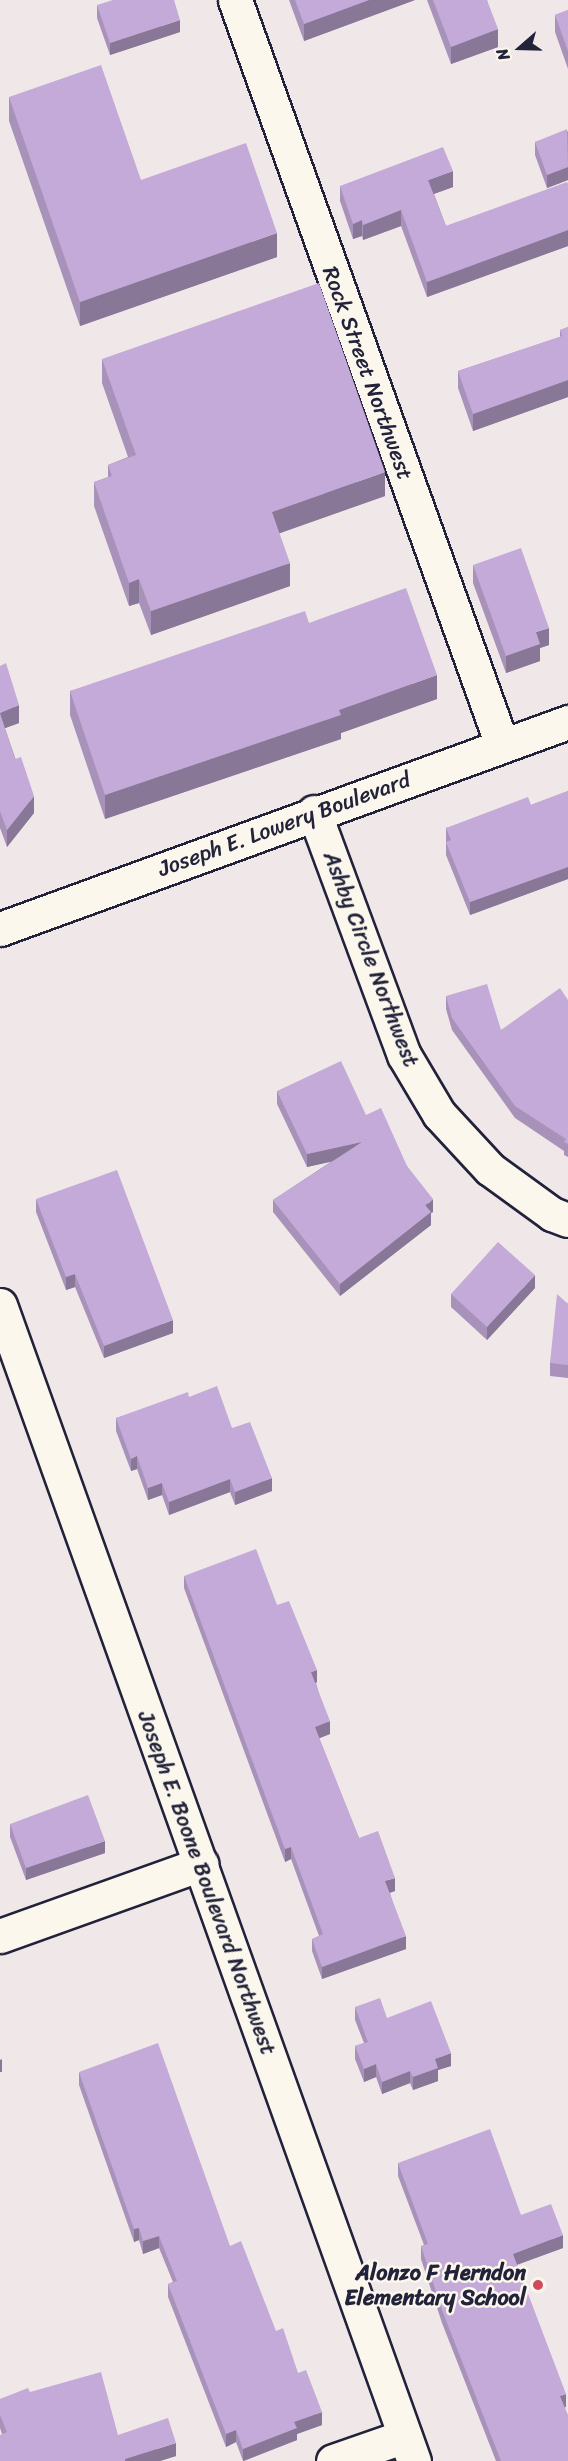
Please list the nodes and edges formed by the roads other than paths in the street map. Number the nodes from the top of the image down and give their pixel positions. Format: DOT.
graph roads {
  1 [pos="235,0"];
  2 [pos="568,722"];
  3 [pos="502,745"];
  4 [pos="314,812"];
  5 [pos="0,929"];
  6 [pos="568,1220"];
  7 [pos="0,1305"];
  8 [pos="201,1864"];
  9 [pos="0,1936"];
  10 [pos="410,2448"];
  11 [pos="333,2461"];
  1 -- 3 [label="main road, Rock Street Northwest"];
  2 -- 3 [label="main road, Joseph E. Lowery Boulevard"];
  3 -- 4 [label="main road, Joseph E. Lowery Boulevard"];
  4 -- 5 [label="main road, Joseph E. Lowery Boulevard"];
  4 -- 6 [label="main road, Ashby Circle Northwest"];
  7 -- 8 [label="main road, Joseph E. Boone Boulevard Northwest"];
  8 -- 9 [label="main road"];
  8 -- 10 [label="main road, Joseph E. Boone Boulevard Northwest"];
  10 -- 11 [label="main road"];
}
